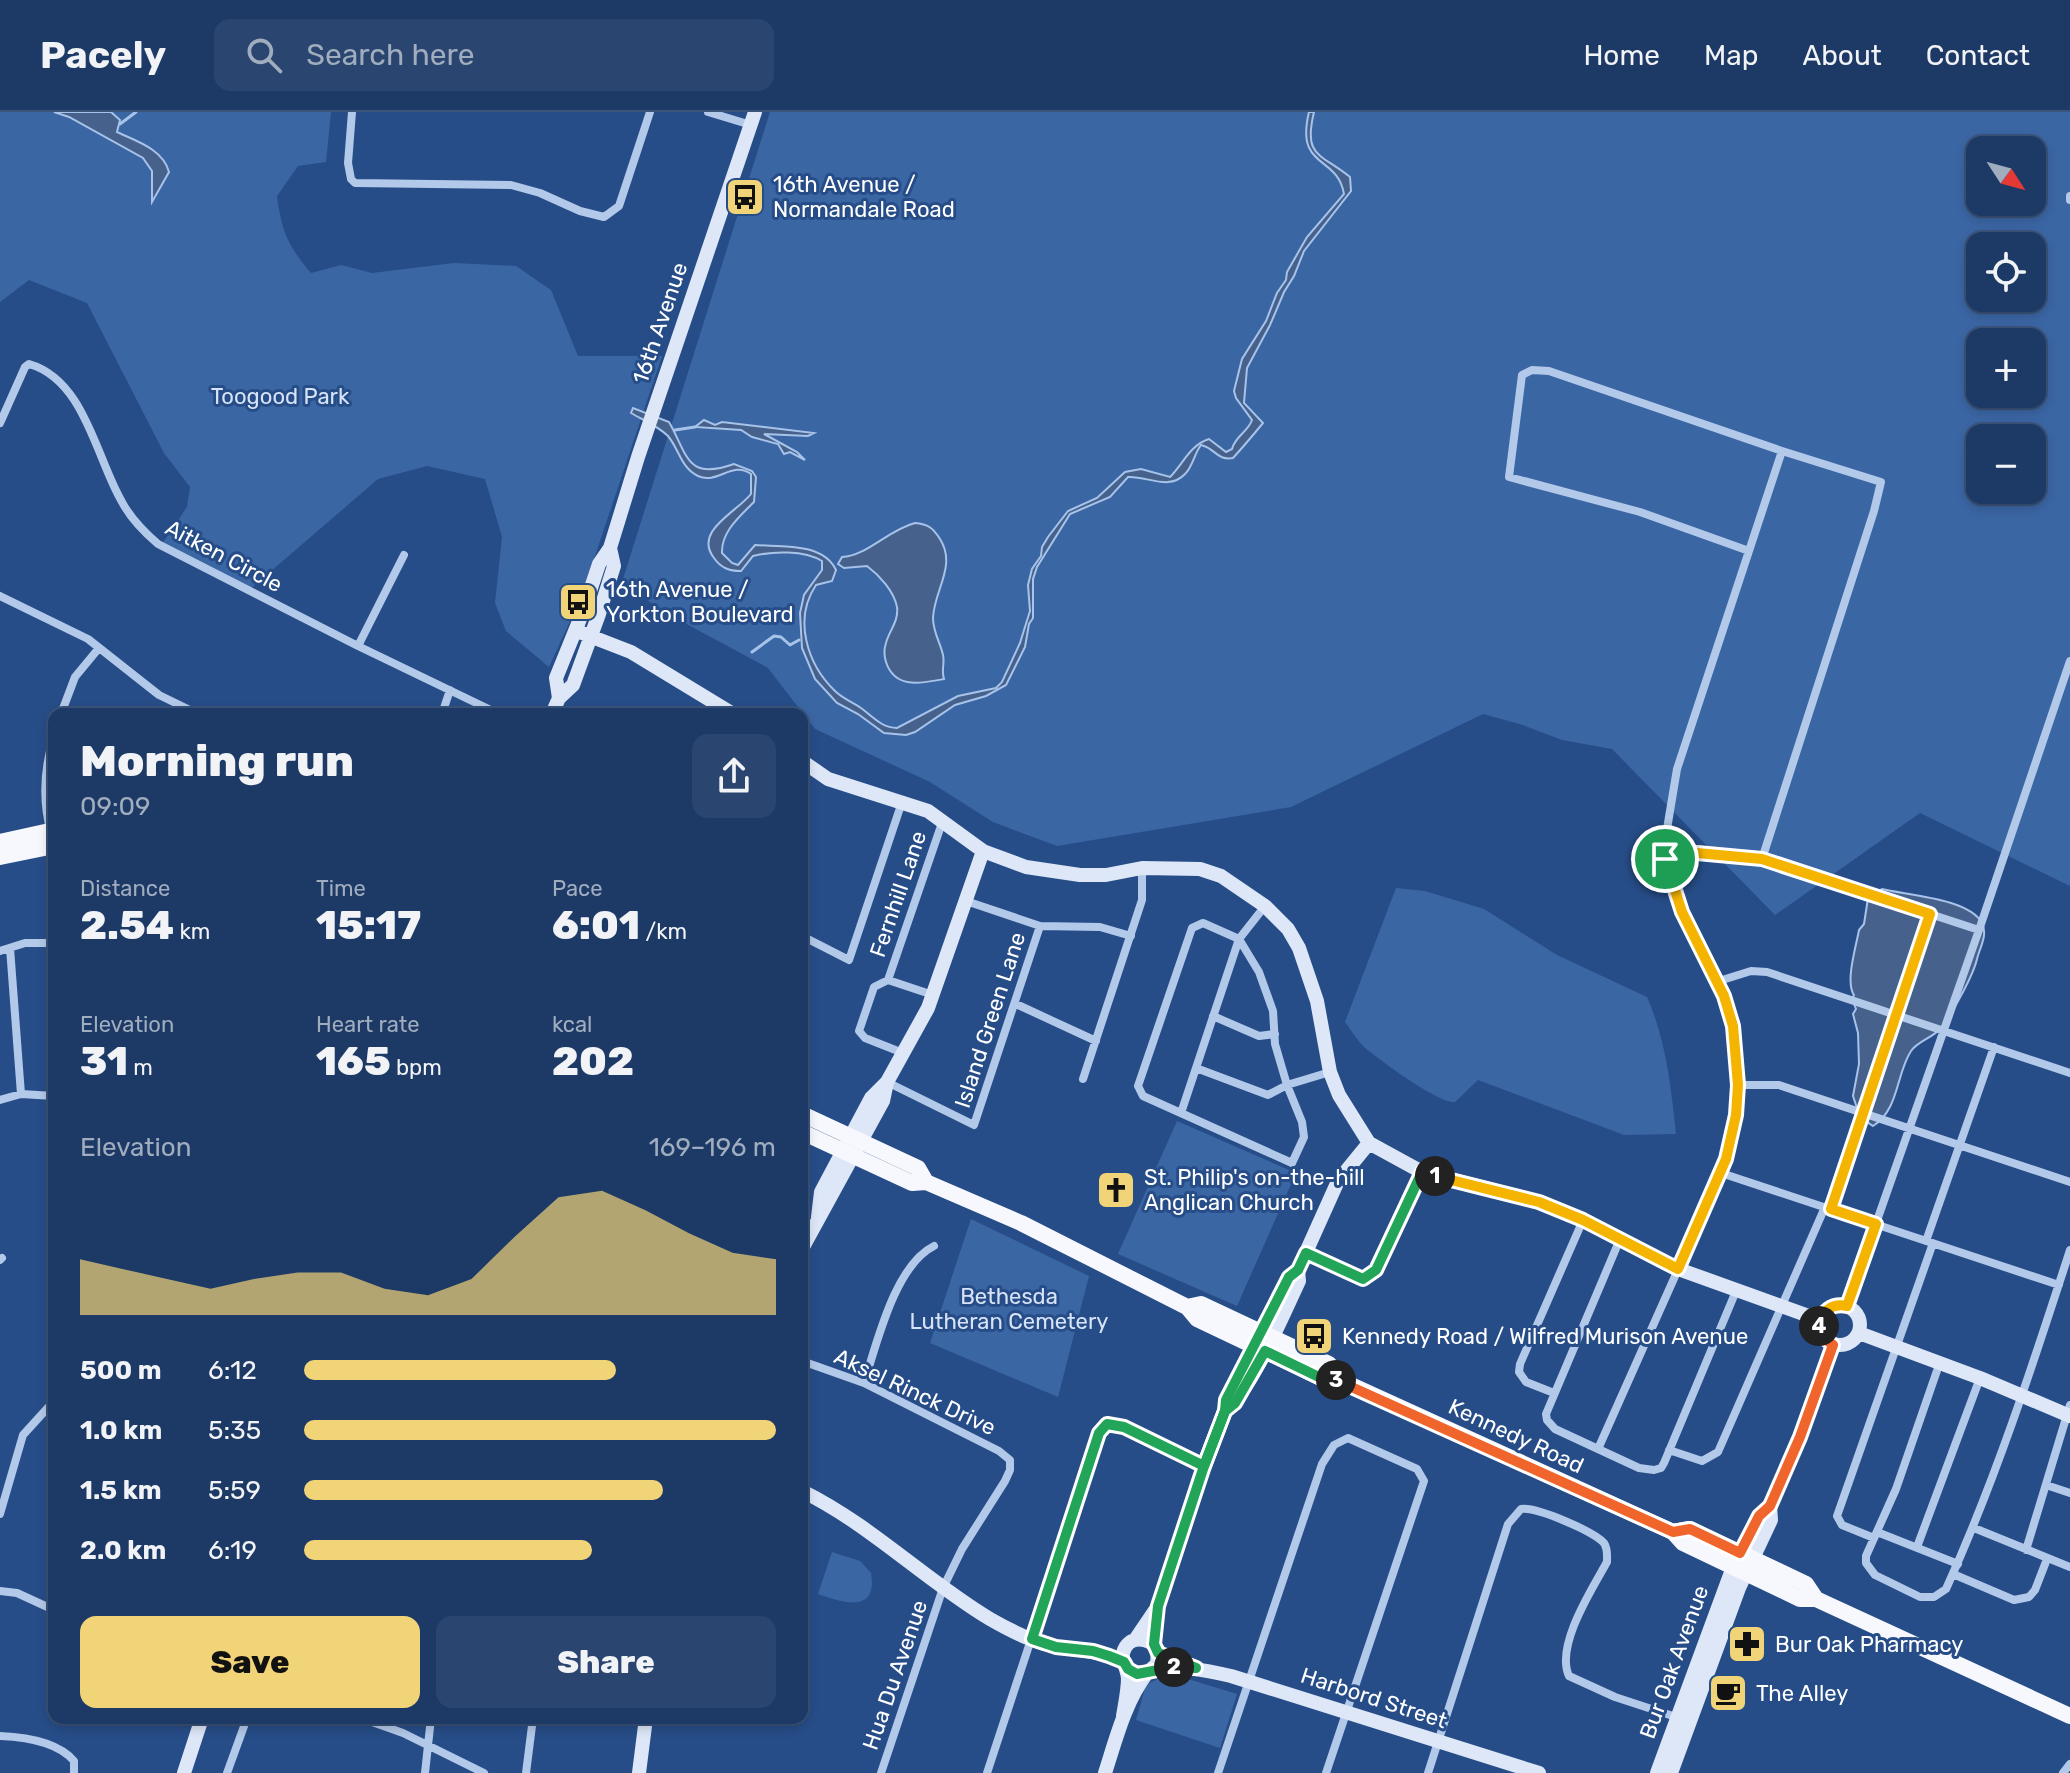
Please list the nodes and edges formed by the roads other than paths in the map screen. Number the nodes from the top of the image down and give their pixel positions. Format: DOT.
graph roads {
  1 [pos="352,112"];
  2 [pos="650,112"];
  3 [pos="708,112"];
  4 [pos="753,119"];
  5 [pos="0,423"];
  6 [pos="1782,451"];
  7 [pos="610,548"];
  8 [pos="1749,551"];
  9 [pos="404,555"];
  10 [pos="0,596"];
  11 [pos="575,630"];
  12 [pos="591,636"];
  13 [pos="358,646"];
  14 [pos="99,648"];
  15 [pos="2070,661"];
  16 [pos="450,690"];
  17 [pos="559,698"];
  18 [pos="63,708"];
  19 [pos="186,708"];
  20 [pos="444,708"];
  21 [pos="487,708"];
  22 [pos="555,708"];
  23 [pos="723,708"];
  24 [pos="48,761"];
  25 [pos="808,765"];
  26 [pos="48,797"];
  27 [pos="902,802"];
  28 [pos="943,820"];
  29 [pos="48,838"];
  30 [pos="48,840"];
  31 [pos="0,842"];
  32 [pos="983,851"];
  33 [pos="0,857"];
  34 [pos="1665,859"];
  35 [pos="1762,859"];
  36 [pos="1142,868"];
  37 [pos="966,901"];
  38 [pos="1265,906"];
  39 [pos="1930,914"];
  40 [pos="1040,926"];
  41 [pos="1979,930"];
  42 [pos="1131,936"];
  43 [pos="808,939"];
  44 [pos="1239,939"];
  45 [pos="48,943"];
  46 [pos="10,948"];
  47 [pos="0,951"];
  48 [pos="888,980"];
  49 [pos="1719,981"];
  50 [pos="934,995"];
  51 [pos="1016,1004"];
  52 [pos="1897,1013"];
  53 [pos="1213,1016"];
  54 [pos="1945,1031"];
  55 [pos="1275,1034"];
  56 [pos="1096,1041"];
  57 [pos="1994,1047"];
  58 [pos="903,1053"];
  59 [pos="1196,1068"];
  60 [pos="1330,1072"];
  61 [pos="2070,1073"];
  62 [pos="1083,1079"];
  63 [pos="887,1082"];
  64 [pos="1287,1085"];
  65 [pos="1738,1085"];
  66 [pos="21,1094"];
  67 [pos="48,1096"];
  68 [pos="0,1100"];
  69 [pos="1863,1112"];
  70 [pos="1181,1113"];
  71 [pos="808,1118"];
  72 [pos="1911,1128"];
  73 [pos="808,1134"];
  74 [pos="1369,1143"];
  75 [pos="1960,1145"];
  76 [pos="852,1147"];
  77 [pos="1422,1172"];
  78 [pos="1721,1173"];
  79 [pos="2070,1182"];
  80 [pos="1828,1208"];
  81 [pos="1583,1220"];
  82 [pos="1876,1224"];
  83 [pos="808,1237"];
  84 [pos="1620,1239"];
  85 [pos="1929,1242"];
  86 [pos="934,1246"];
  87 [pos="2070,1250"];
  88 [pos="1306,1253"];
  89 [pos="1678,1269"];
  90 [pos="2059,1285"];
  91 [pos="1736,1291"];
  92 [pos="1780,1306"];
  93 [pos="1847,1306"];
  94 [pos="1820,1320"];
  95 [pos="1859,1333"];
  96 [pos="1262,1342"];
  97 [pos="1833,1345"];
  98 [pos="1896,1347"];
  99 [pos="1940,1362"];
  100 [pos="808,1363"];
  101 [pos="1980,1378"];
  102 [pos="864,1383"];
  103 [pos="1554,1393"];
  104 [pos="2023,1395"];
  105 [pos="48,1408"];
  106 [pos="2069,1412"];
  107 [pos="1598,1449"];
  108 [pos="1669,1450"];
  109 [pos="1204,1466"];
  110 [pos="2046,1485"];
  111 [pos="2070,1493"];
  112 [pos="808,1494"];
  113 [pos="0,1514"];
  114 [pos="1974,1528"];
  115 [pos="1876,1535"];
  116 [pos="1917,1547"];
  117 [pos="2026,1550"];
  118 [pos="2047,1559"];
  119 [pos="1743,1563"];
  120 [pos="1958,1564"];
  121 [pos="2070,1567"];
  122 [pos="1953,1574"];
  123 [pos="943,1588"];
  124 [pos="0,1591"];
  125 [pos="1158,1606"];
  126 [pos="48,1607"];
  127 [pos="1032,1639"];
  128 [pos="1134,1640"];
  129 [pos="1156,1649"];
  130 [pos="1093,1651"];
  131 [pos="1124,1664"];
  132 [pos="1196,1668"];
  133 [pos="1150,1672"];
  134 [pos="1249,1681"];
  135 [pos="1348,1711"];
  136 [pos="1123,1716"];
  137 [pos="2070,1716"];
  138 [pos="1676,1717"];
  139 [pos="200,1724"];
  140 [pos="245,1724"];
  141 [pos="378,1724"];
  142 [pos="431,1724"];
  143 [pos="532,1724"];
  144 [pos="645,1724"];
  145 [pos="0,1736"];
  146 [pos="1438,1741"];
  147 [pos="429,1746"];
  148 [pos="2070,1764"];
  149 [pos="74,1773"];
  150 [pos="184,1773"];
  151 [pos="227,1773"];
  152 [pos="425,1773"];
  153 [pos="484,1773"];
  154 [pos="526,1773"];
  155 [pos="639,1773"];
  156 [pos="881,1773"];
  157 [pos="987,1773"];
  158 [pos="1105,1773"];
  159 [pos="1218,1773"];
  160 [pos="1326,1773"];
  161 [pos="1428,1773"];
  162 [pos="1539,1773"];
  163 [pos="1657,1773"];
  164 [pos="1671,1773"];
  165 [pos="2063,1773"];
  1 -- 2 [label="street"];
  3 -- 4 [label="street"];
  4 -- 7 [label="street, 16th Avenue"];
  5 -- 13 [label="street, Aitken Circle"];
  6 -- 8 [label="street"];
  6 -- 8 [label="street"];
  6 -- 35 [label="street"];
  7 -- 11 [label="street, 16th Avenue"];
  7 -- 12 [label="street, 16th Avenue"];
  8 -- 34 [label="street"];
  9 -- 13 [label="street"];
  10 -- 14 [label="street"];
  11 -- 12 [label="street"];
  11 -- 17 [label="street, 16th Avenue"];
  12 -- 17 [label="street, 16th Avenue"];
  12 -- 23 [label="street"];
  13 -- 16 [label="street, Aitken Circle"];
  14 -- 18 [label="street"];
  14 -- 19 [label="street"];
  15 -- 41 [label="street"];
  16 -- 20 [label="street"];
  16 -- 21 [label="street, Aitken Circle"];
  17 -- 22 [label="street, 16th Avenue"];
  24 -- 26 [label="street"];
  25 -- 27 [label="street"];
  27 -- 28 [label="street"];
  27 -- 43 [label="street"];
  28 -- 32 [label="street"];
  28 -- 48 [label="street, Fernhill Lane"];
  29 -- 31 [label="main road"];
  30 -- 33 [label="main road"];
  32 -- 36 [label="street"];
  32 -- 37 [label="street"];
  34 -- 35 [label="street"];
  34 -- 49 [label="street"];
  35 -- 39 [label="street"];
  36 -- 38 [label="street"];
  36 -- 42 [label="street"];
  37 -- 40 [label="street"];
  37 -- 50 [label="street"];
  38 -- 44 [label="street"];
  38 -- 60 [label="street"];
  39 -- 41 [label="street"];
  39 -- 52 [label="street"];
  40 -- 42 [label="street"];
  40 -- 51 [label="street, Island Green Lane"];
  41 -- 54 [label="street"];
  42 -- 56 [label="street"];
  44 -- 53 [label="street"];
  44 -- 55 [label="street"];
  44 -- 70 [label="street"];
  45 -- 46 [label="street"];
  46 -- 47 [label="street"];
  46 -- 66 [label="street"];
  48 -- 50 [label="street, Fernhill Lane"];
  48 -- 58 [label="street, Fernhill Lane"];
  49 -- 52 [label="street"];
  49 -- 65 [label="street"];
  50 -- 58 [label="street"];
  51 -- 56 [label="street"];
  51 -- 63 [label="street, Island Green Lane"];
  52 -- 54 [label="street"];
  52 -- 69 [label="street"];
  53 -- 55 [label="street"];
  53 -- 59 [label="street"];
  54 -- 57 [label="street"];
  54 -- 72 [label="street"];
  55 -- 64 [label="street"];
  56 -- 62 [label="street"];
  57 -- 61 [label="street"];
  57 -- 75 [label="street"];
  58 -- 63 [label="street"];
  59 -- 64 [label="street"];
  59 -- 70 [label="street"];
  60 -- 64 [label="street"];
  60 -- 74 [label="street"];
  63 -- 76 [label="street"];
  64 -- 70 [label="street"];
  65 -- 69 [label="street"];
  65 -- 78 [label="street"];
  66 -- 67 [label="street"];
  66 -- 68 [label="street"];
  69 -- 72 [label="street"];
  69 -- 80 [label="street"];
  71 -- 76 [label="main road, Kennedy Road"];
  72 -- 75 [label="street"];
  72 -- 82 [label="street"];
  73 -- 76 [label="main road, Kennedy Road"];
  74 -- 77 [label="street"];
  74 -- 88 [label="street"];
  75 -- 79 [label="street"];
  75 -- 85 [label="street"];
  76 -- 83 [label="street"];
  76 -- 96 [label="main road, Kennedy Road"];
  77 -- 81 [label="street"];
  77 -- 88 [label="street"];
  78 -- 80 [label="street"];
  78 -- 89 [label="street"];
  80 -- 82 [label="street"];
  80 -- 92 [label="street"];
  81 -- 84 [label="street"];
  81 -- 103 [label="street"];
  82 -- 85 [label="street"];
  82 -- 93 [label="street"];
  84 -- 89 [label="street"];
  84 -- 103 [label="street"];
  85 -- 90 [label="street"];
  85 -- 98 [label="street"];
  86 -- 102 [label="street"];
  87 -- 90 [label="street"];
  88 -- 96 [label="street"];
  89 -- 91 [label="street"];
  89 -- 107 [label="street"];
  90 -- 104 [label="street"];
  91 -- 92 [label="street"];
  91 -- 108 [label="street"];
  92 -- 94 [label="street"];
  92 -- 108 [label="street"];
  93 -- 94 [label="street"];
  93 -- 95 [label="street"];
  94 -- 97 [label="street"];
  95 -- 97 [label="street"];
  95 -- 98 [label="street"];
  96 -- 109 [label="street"];
  96 -- 119 [label="main road, Kennedy Road"];
  97 -- 119 [label="street"];
  98 -- 99 [label="street"];
  98 -- 115 [label="street"];
  99 -- 101 [label="street"];
  99 -- 115 [label="street"];
  100 -- 102 [label="street, Aksel Rinck Drive"];
  101 -- 104 [label="street"];
  101 -- 116 [label="street"];
  102 -- 123 [label="street, Aksel Rinck Drive"];
  103 -- 107 [label="street"];
  104 -- 106 [label="street"];
  104 -- 114 [label="street"];
  105 -- 113 [label="street"];
  106 -- 110 [label="street"];
  107 -- 108 [label="street"];
  109 -- 125 [label="street"];
  109 -- 127 [label="street"];
  110 -- 111 [label="street"];
  110 -- 117 [label="street"];
  112 -- 123 [label="street"];
  114 -- 117 [label="street"];
  114 -- 120 [label="street"];
  115 -- 116 [label="street"];
  115 -- 122 [label="street"];
  116 -- 120 [label="street"];
  117 -- 118 [label="street"];
  118 -- 121 [label="street"];
  118 -- 122 [label="street"];
  119 -- 137 [label="main road, Kennedy Road"];
  119 -- 138 [label="street, Bur Oak Avenue"];
  119 -- 164 [label="street, Bur Oak Avenue"];
  120 -- 122 [label="street"];
  123 -- 127 [label="street"];
  123 -- 156 [label="street, Hua Du Avenue"];
  124 -- 126 [label="street"];
  125 -- 128 [label="street"];
  125 -- 129 [label="street"];
  127 -- 130 [label="street"];
  127 -- 157 [label="street"];
  128 -- 129 [label="street"];
  128 -- 130 [label="street"];
  128 -- 131 [label="street"];
  129 -- 132 [label="street, Harbord Street"];
  129 -- 133 [label="street"];
  130 -- 131 [label="street"];
  131 -- 133 [label="street"];
  131 -- 136 [label="street"];
  132 -- 133 [label="street, Harbord Street"];
  132 -- 134 [label="street, Harbord Street"];
  133 -- 136 [label="street"];
  134 -- 135 [label="street, Harbord Street"];
  134 -- 135 [label="street"];
  134 -- 159 [label="street"];
  135 -- 146 [label="street, Harbord Street"];
  135 -- 160 [label="street"];
  136 -- 158 [label="street"];
  138 -- 146 [label="street"];
  138 -- 163 [label="street, Bur Oak Avenue"];
  139 -- 150 [label="street"];
  140 -- 151 [label="street"];
  141 -- 147 [label="street"];
  142 -- 147 [label="street"];
  143 -- 154 [label="street"];
  144 -- 155 [label="street"];
  145 -- 149 [label="street"];
  146 -- 161 [label="street"];
  146 -- 162 [label="street, Harbord Street"];
  147 -- 152 [label="street"];
  147 -- 153 [label="street"];
  148 -- 165 [label="street"];
}
